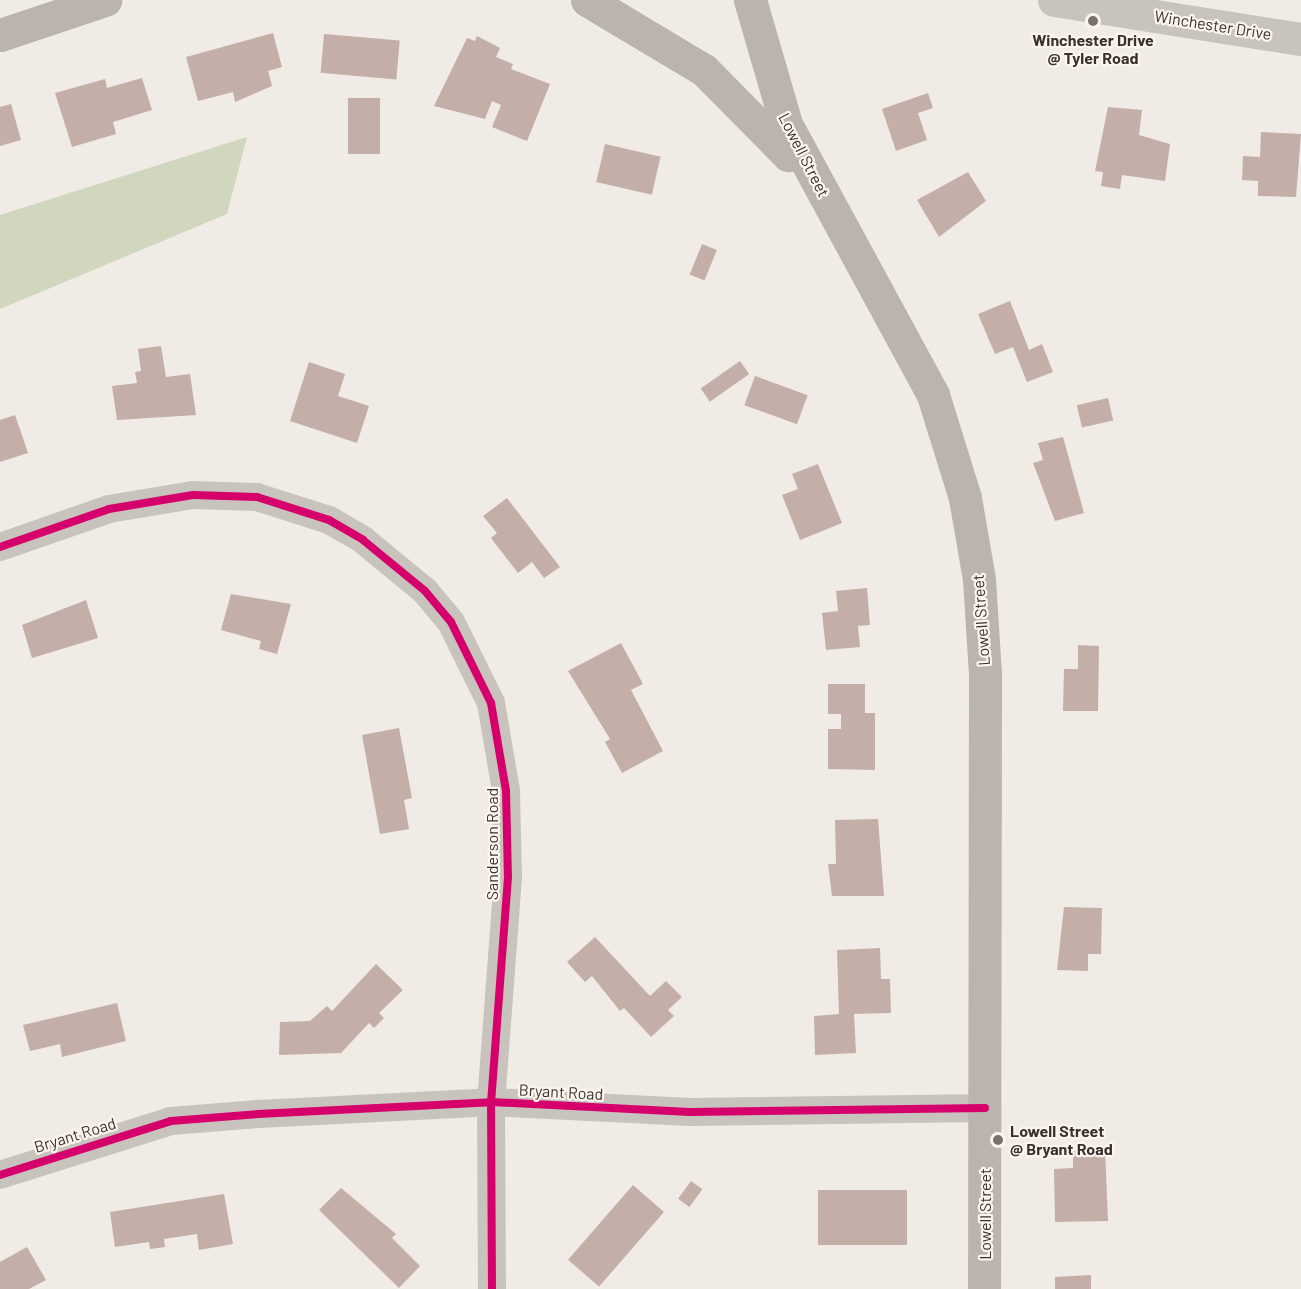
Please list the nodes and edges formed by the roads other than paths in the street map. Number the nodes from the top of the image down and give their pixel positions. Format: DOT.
graph roads {
  1 [pos="105,0"];
  2 [pos="587,0"];
  3 [pos="750,0"];
  4 [pos="1054,0"];
  5 [pos="1108,4"];
  6 [pos="0,35"];
  7 [pos="1301,39"];
  8 [pos="867,270"];
  9 [pos="0,547"];
  10 [pos="491,1102"];
  11 [pos="985,1108"];
  12 [pos="0,1175"];
  13 [pos="492,1289"];
  14 [pos="984,1289"];
  1 -- 6 [label="main road"];
  2 -- 8 [label="main road"];
  3 -- 8 [label="main road, Lowell Street"];
  4 -- 5 [label="street, Winchester Drive"];
  5 -- 7 [label="street, Winchester Drive"];
  8 -- 11 [label="main road, Lowell Street"];
  9 -- 10 [label="street, Sanderson Road"];
  10 -- 11 [label="street, Bryant Road"];
  10 -- 12 [label="street, Bryant Road"];
  10 -- 13 [label="street, Sanderson Road"];
  11 -- 14 [label="main road, Lowell Street"];
}
